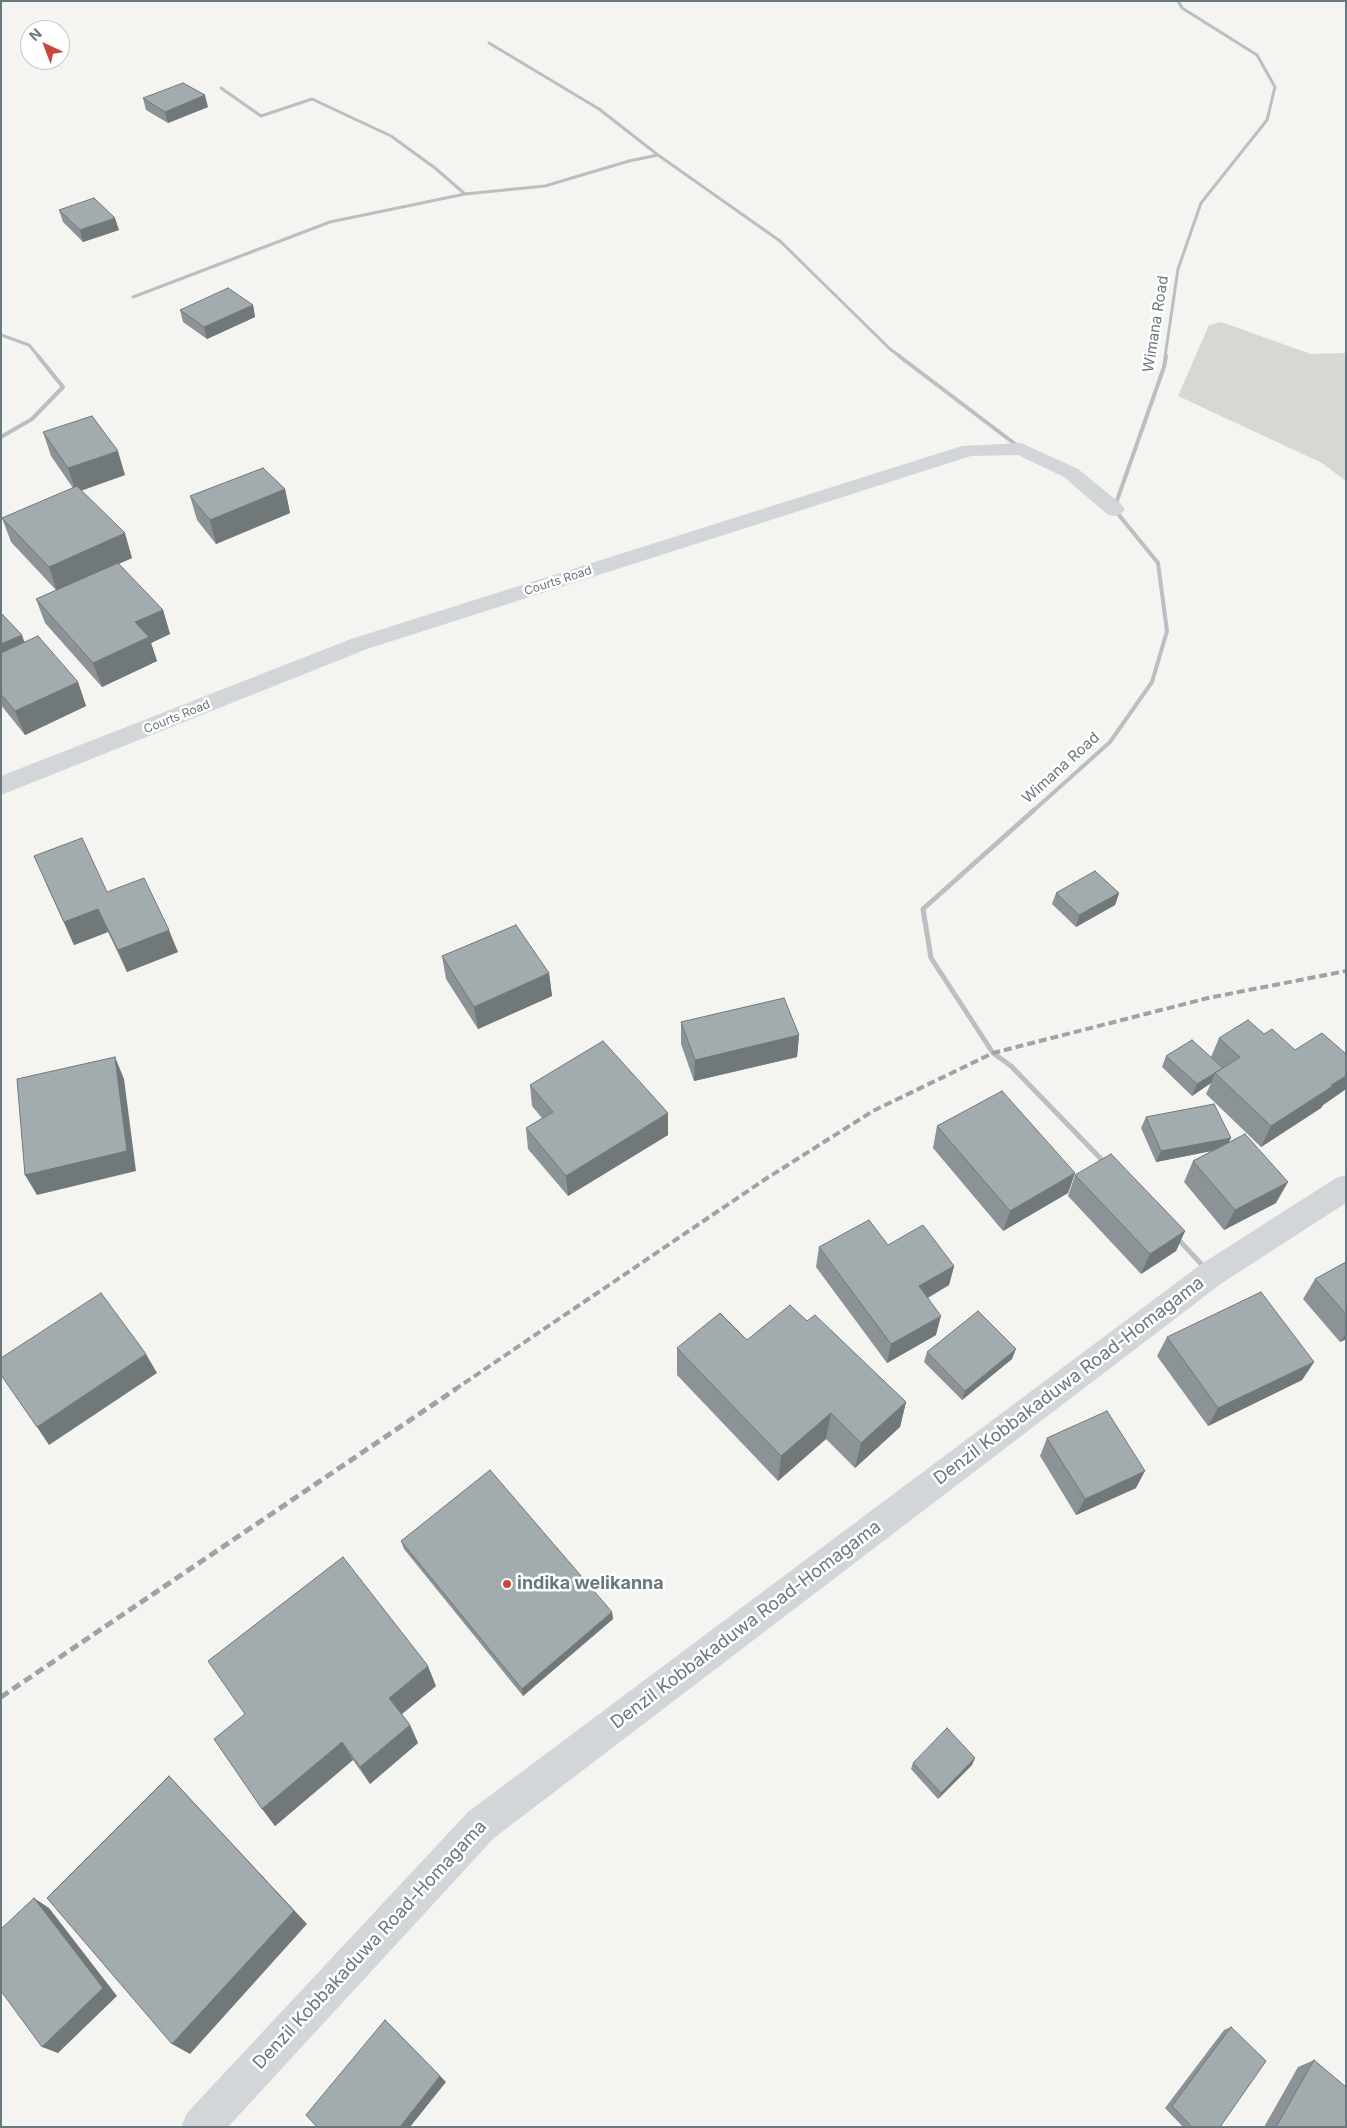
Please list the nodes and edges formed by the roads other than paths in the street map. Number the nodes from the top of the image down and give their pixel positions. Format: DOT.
graph roads {
  1 [pos="1178,1"];
  2 [pos="489,43"];
  3 [pos="221,88"];
  4 [pos="658,155"];
  5 [pos="465,194"];
  6 [pos="133,297"];
  7 [pos="1,335"];
  8 [pos="1,437"];
  9 [pos="1021,449"];
  10 [pos="1114,509"];
  11 [pos="1,786"];
  12 [pos="1108,1166"];
  13 [pos="1346,1187"];
  14 [pos="1170,1231"];
  15 [pos="1211,1274"];
  16 [pos="201,2127"];
  1 -- 10 [label="street, Wimana Road"];
  2 -- 4 [label="street"];
  3 -- 5 [label="street"];
  4 -- 5 [label="street"];
  4 -- 9 [label="street"];
  5 -- 6 [label="street"];
  7 -- 8 [label="street"];
  9 -- 10 [label="street, Courts Road"];
  9 -- 11 [label="street, Courts Road"];
  10 -- 12 [label="street, Wimana Road"];
  13 -- 15 [label="street, Denzil Kobbakaduwa Road-Homagama"];
  14 -- 15 [label="street"];
  15 -- 16 [label="street, Denzil Kobbakaduwa Road-Homagama"];
}
